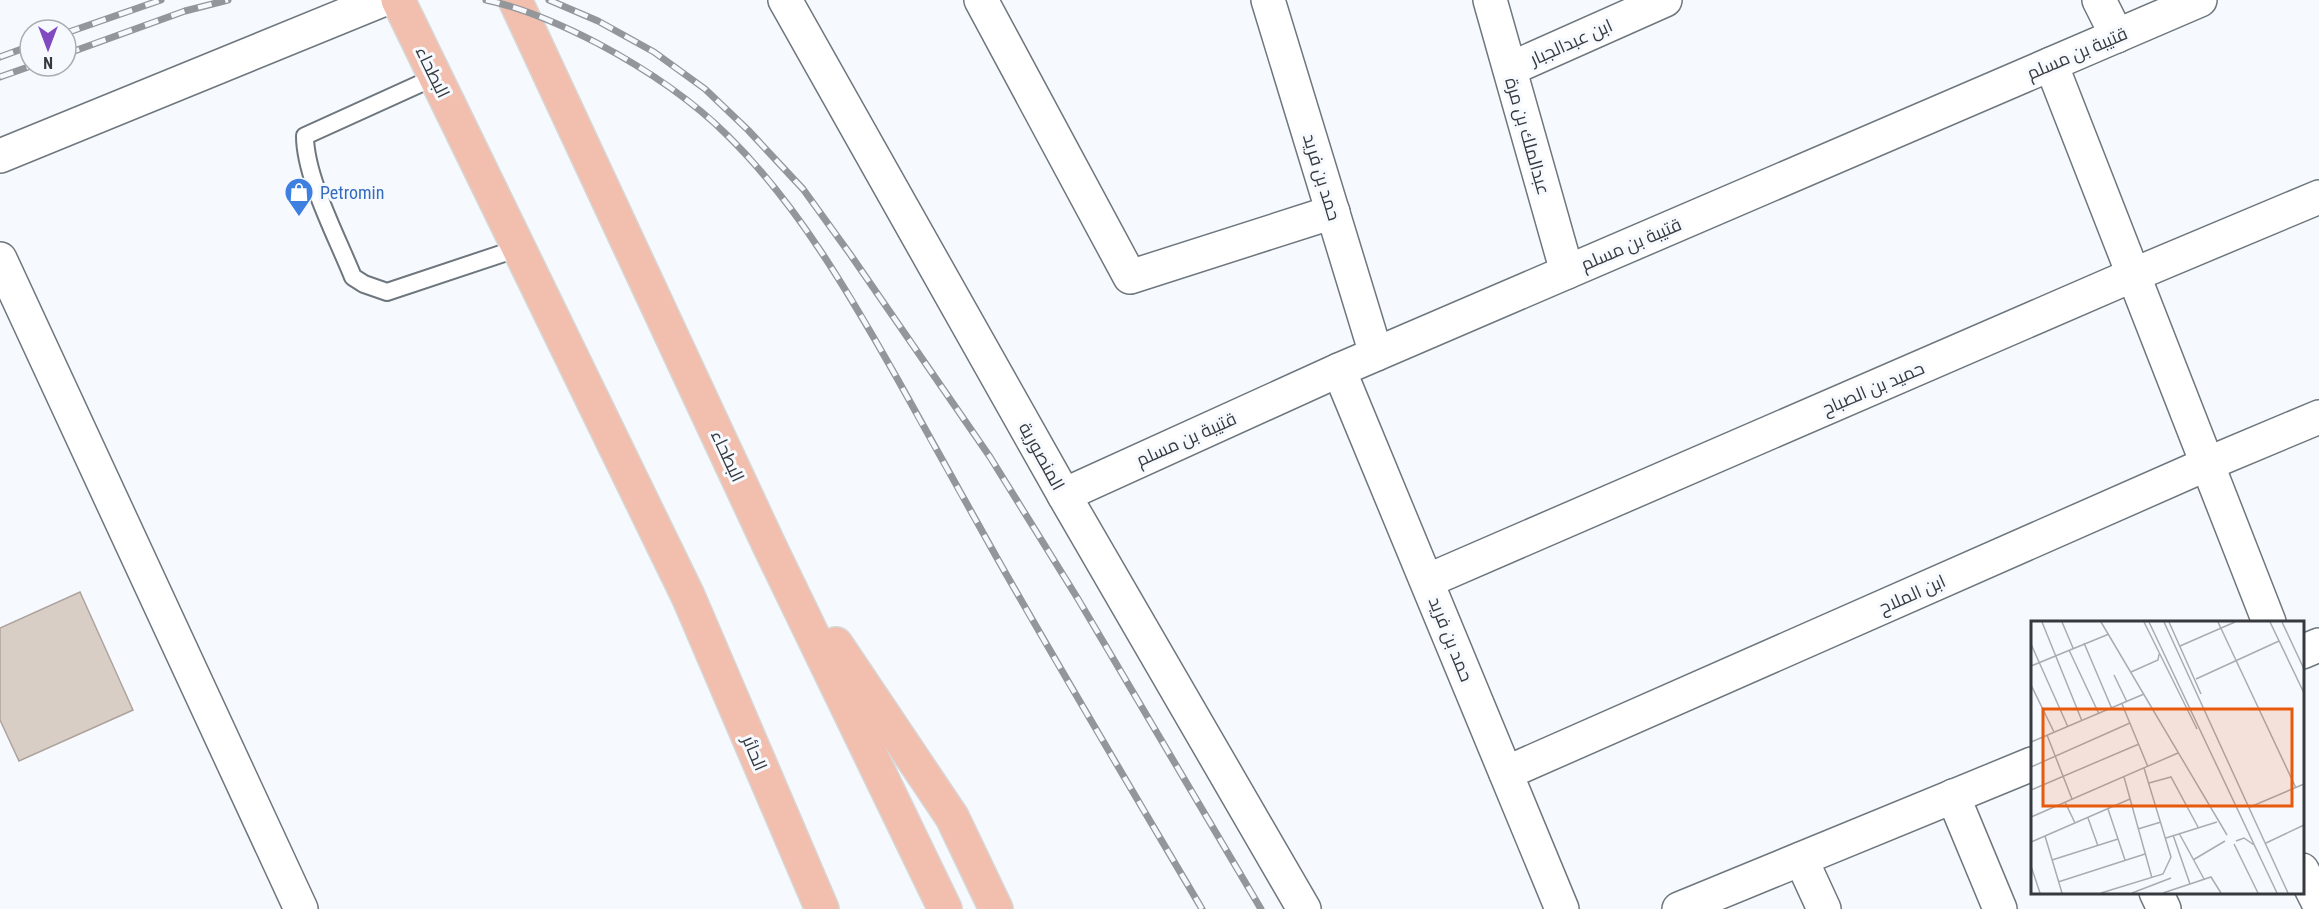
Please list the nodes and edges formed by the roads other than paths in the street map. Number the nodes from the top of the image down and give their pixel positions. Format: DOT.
graph roads {
  1 [pos="382,0"];
  2 [pos="398,0"];
  3 [pos="515,0"];
  4 [pos="785,0"];
  5 [pos="981,0"];
  6 [pos="1268,0"];
  7 [pos="1490,0"];
  8 [pos="1665,0"];
  9 [pos="2099,0"];
  10 [pos="2200,0"];
  11 [pos="2117,36"];
  12 [pos="2051,64"];
  13 [pos="1510,69"];
  14 [pos="435,77"];
  15 [pos="0,156"];
  16 [pos="2319,197"];
  17 [pos="1333,212"];
  18 [pos="519,249"];
  19 [pos="0,260"];
  20 [pos="1567,272"];
  21 [pos="2133,275"];
  22 [pos="1376,354"];
  23 [pos="1339,370"];
  24 [pos="2319,417"];
  25 [pos="2207,464"];
  26 [pos="1064,495"];
  27 [pos="769,545"];
  28 [pos="1427,581"];
  29 [pos="688,596"];
  30 [pos="2269,621"];
  31 [pos="2319,645"];
  32 [pos="2304,651"];
  33 [pos="2031,764"];
  34 [pos="1506,773"];
  35 [pos="1953,796"];
  36 [pos="1801,859"];
  37 [pos="2304,874"];
  38 [pos="2158,894"];
  39 [pos="2319,904"];
  40 [pos="301,909"];
  41 [pos="800,909"];
  42 [pos="822,909"];
  43 [pos="945,909"];
  44 [pos="996,909"];
  45 [pos="1304,909"];
  46 [pos="1562,909"];
  47 [pos="1679,909"];
  48 [pos="1824,909"];
  49 [pos="2000,909"];
  50 [pos="2164,909"];
  1 -- 15 [label="street"];
  2 -- 14 [label="main road, البطحاء"];
  3 -- 27 [label="main road, البطحاء"];
  4 -- 26 [label="street, المنصورية"];
  5 -- 17 [label="street"];
  6 -- 17 [label="street, حمد بن فريد"];
  7 -- 13 [label="street, عبدالملك بن مرة"];
  8 -- 13 [label="street, ابن عبدالجبار"];
  9 -- 11 [label="street"];
  10 -- 11 [label="street, قتيبة بن مسلم"];
  11 -- 12 [label="street, قتيبة بن مسلم"];
  12 -- 20 [label="street, قتيبة بن مسلم"];
  12 -- 21 [label="street"];
  13 -- 20 [label="street, عبدالملك بن مرة"];
  14 -- 18 [label="main road, البطحاء"];
  14 -- 18 [label="lane"];
  16 -- 21 [label="street, حميد بن الصباح"];
  17 -- 22 [label="street, حمد بن فريد"];
  18 -- 29 [label="main road, البطحاء"];
  19 -- 40 [label="street"];
  20 -- 22 [label="street, قتيبة بن مسلم"];
  21 -- 25 [label="street"];
  21 -- 28 [label="street, حميد بن الصباح"];
  22 -- 23 [label="street, قتيبة بن مسلم"];
  23 -- 26 [label="street, قتيبة بن مسلم"];
  23 -- 28 [label="street, حمد بن فريد"];
  24 -- 25 [label="street, ابن الملاح"];
  25 -- 30 [label="street"];
  25 -- 34 [label="street, ابن الملاح"];
  26 -- 45 [label="street, المنصورية"];
  27 -- 43 [label="main road, البطحاء"];
  27 -- 44 [label="main road"];
  28 -- 34 [label="street, حمد بن فريد"];
  29 -- 41 [label="main road"];
  29 -- 42 [label="main road, الحائر"];
  31 -- 32 [label="street"];
  33 -- 35 [label="street"];
  34 -- 46 [label="street, حمد بن فريد"];
  35 -- 36 [label="street"];
  35 -- 49 [label="street"];
  36 -- 47 [label="street"];
  36 -- 48 [label="street"];
  37 -- 39 [label="street"];
  38 -- 50 [label="street"];
}
